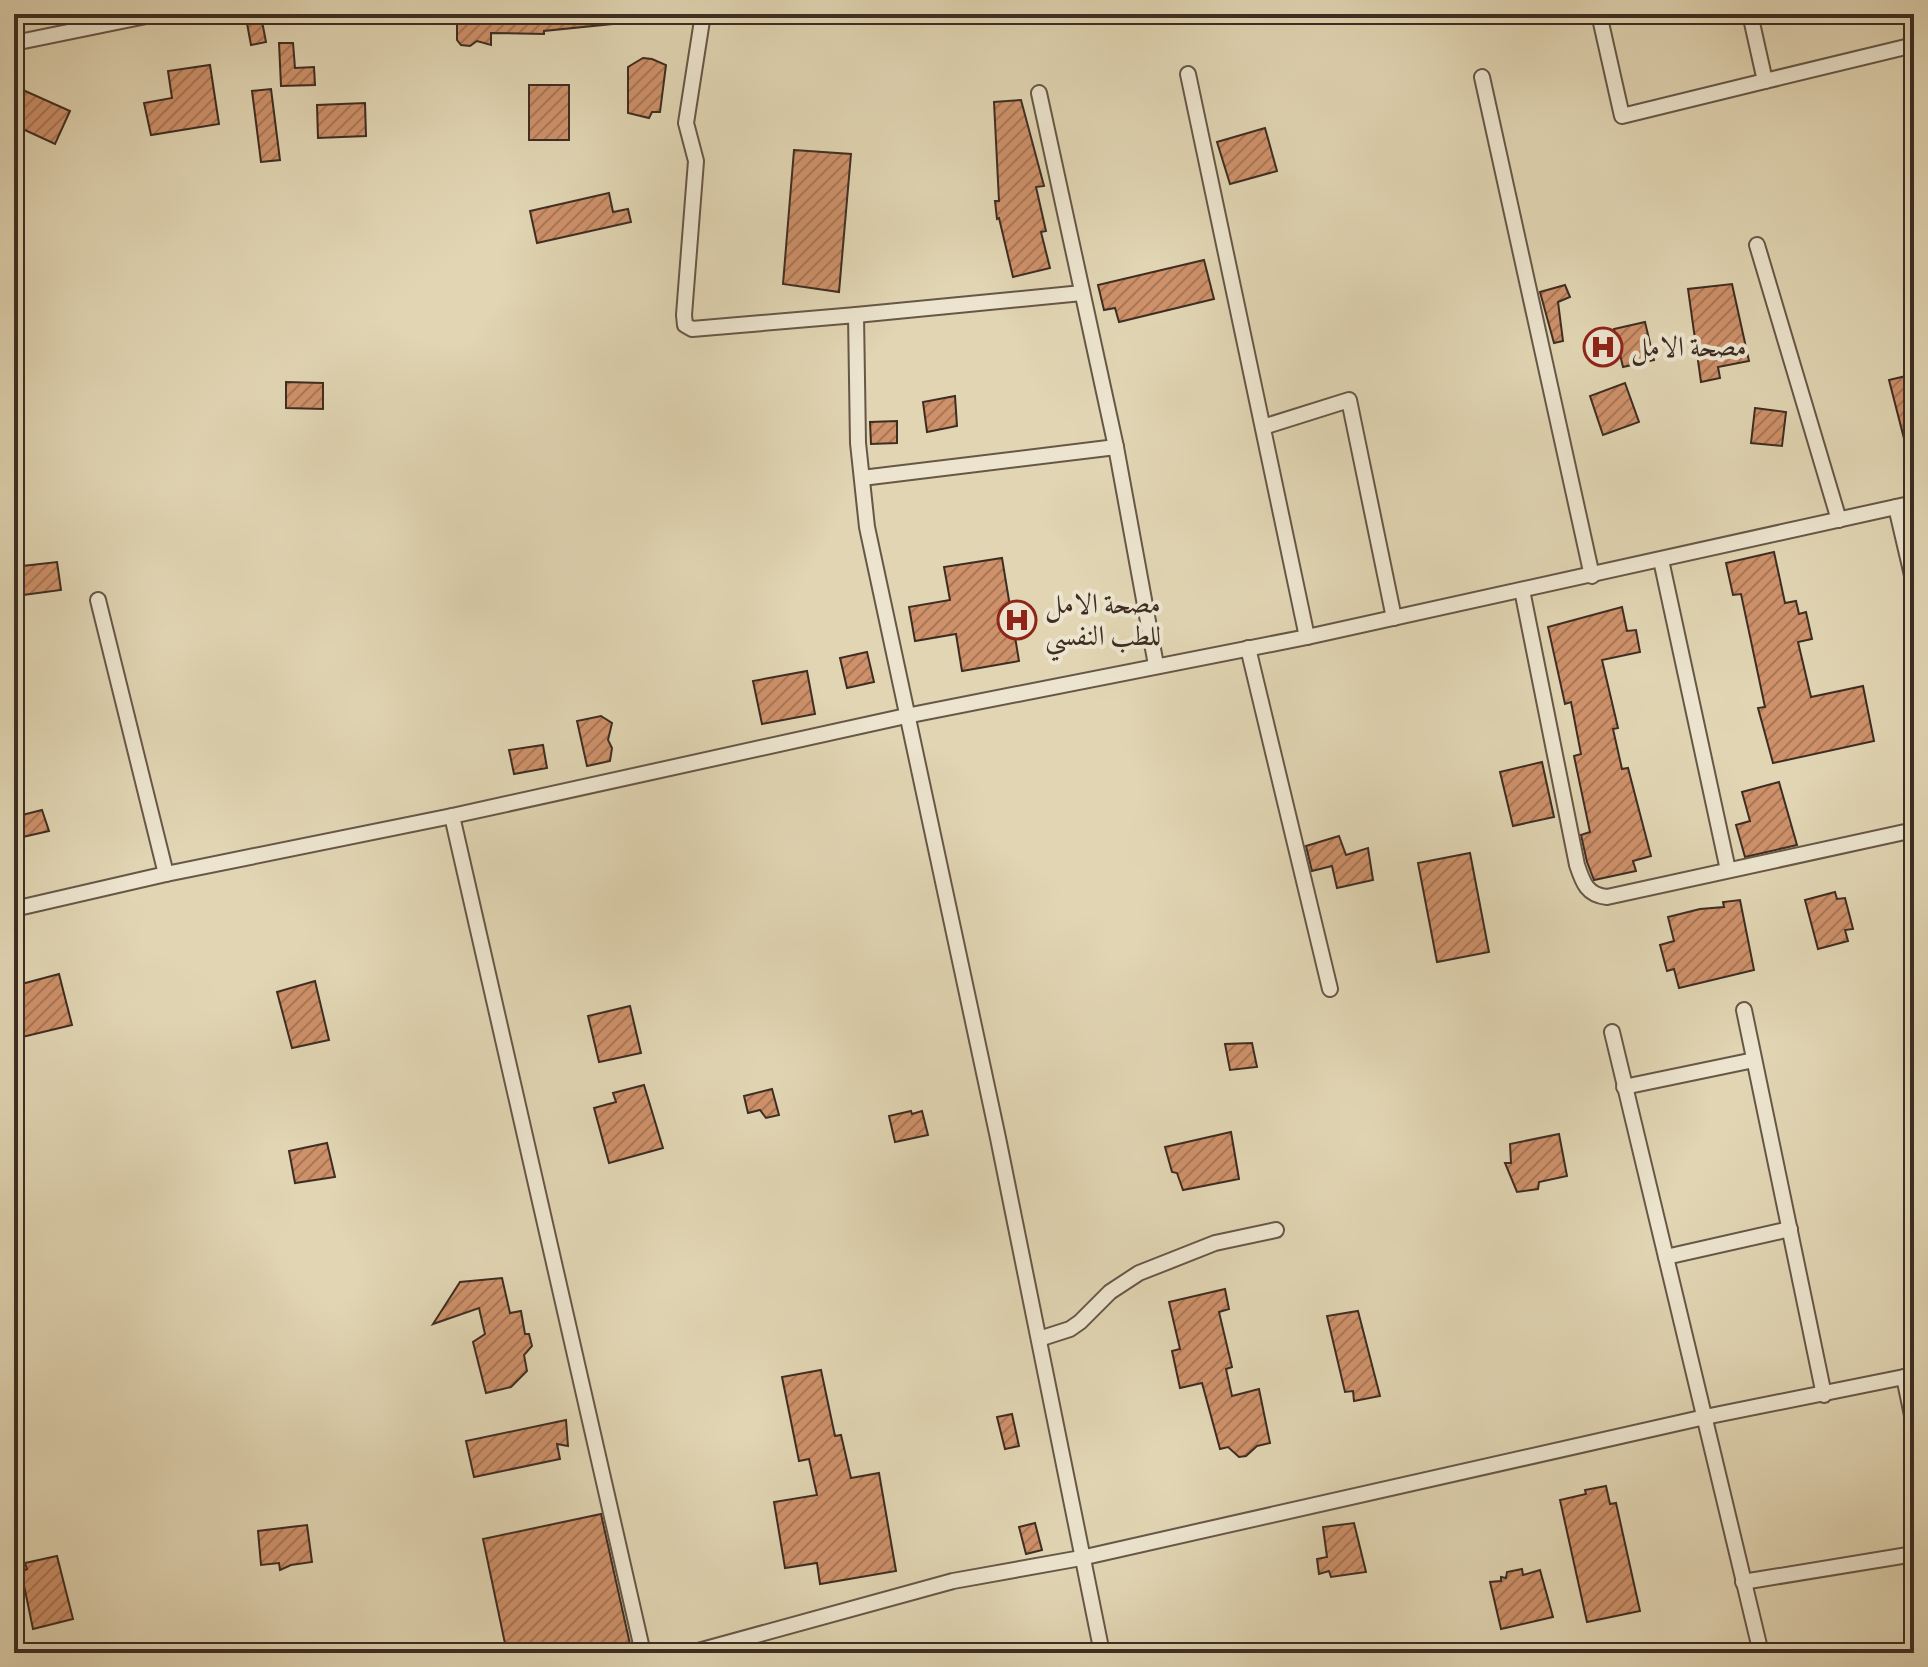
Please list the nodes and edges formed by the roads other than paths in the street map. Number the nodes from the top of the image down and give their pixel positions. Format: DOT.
graph roads {
  1 [pos="156,14"];
  2 [pos="703,14"];
  3 [pos="1599,14"];
  4 [pos="1750,14"];
  5 [pos="14,43"];
  6 [pos="1914,45"];
  7 [pos="1188,74"];
  8 [pos="1482,77"];
  9 [pos="1765,81"];
  10 [pos="1039,93"];
  11 [pos="1757,245"];
  12 [pos="1082,293"];
  13 [pos="856,315"];
  14 [pos="1263,427"];
  15 [pos="1116,447"];
  16 [pos="862,478"];
  17 [pos="1914,503"];
  18 [pos="1896,507"];
  19 [pos="1839,520"];
  20 [pos="1661,560"];
  21 [pos="1592,576"];
  22 [pos="1914,584"];
  23 [pos="1522,590"];
  24 [pos="98,600"];
  25 [pos="1394,618"];
  26 [pos="1307,637"];
  27 [pos="1248,648"];
  28 [pos="1156,665"];
  29 [pos="906,716"];
  30 [pos="452,816"];
  31 [pos="1914,830"];
  32 [pos="1728,870"];
  33 [pos="166,874"];
  34 [pos="14,909"];
  35 [pos="1330,989"];
  36 [pos="1744,1010"];
  37 [pos="1612,1032"];
  38 [pos="1754,1060"];
  39 [pos="1624,1087"];
  40 [pos="1790,1229"];
  41 [pos="1276,1230"];
  42 [pos="1666,1257"];
  43 [pos="1039,1339"];
  44 [pos="1909,1376"];
  45 [pos="1824,1395"];
  46 [pos="1705,1417"];
  47 [pos="1914,1425"];
  48 [pos="1914,1554"];
  49 [pos="1081,1558"];
  50 [pos="1743,1582"];
  51 [pos="643,1653"];
  52 [pos="691,1653"];
  53 [pos="1102,1653"];
  54 [pos="1761,1653"];
  1 -- 5 [label="street"];
  2 -- 13 [label="street"];
  3 -- 9 [label="street"];
  4 -- 9 [label="street"];
  6 -- 9 [label="street"];
  7 -- 14 [label="street"];
  8 -- 21 [label="street"];
  10 -- 12 [label="street"];
  11 -- 19 [label="street"];
  12 -- 13 [label="street"];
  12 -- 15 [label="street"];
  13 -- 16 [label="street"];
  14 -- 25 [label="street"];
  14 -- 26 [label="street"];
  15 -- 16 [label="street"];
  15 -- 28 [label="street"];
  16 -- 29 [label="street"];
  17 -- 18 [label="street"];
  18 -- 19 [label="street"];
  18 -- 22 [label="street"];
  19 -- 20 [label="street"];
  20 -- 21 [label="street"];
  20 -- 32 [label="street"];
  21 -- 23 [label="street"];
  23 -- 25 [label="street"];
  23 -- 32 [label="street"];
  24 -- 33 [label="street"];
  25 -- 26 [label="street"];
  26 -- 27 [label="street"];
  27 -- 28 [label="street"];
  27 -- 35 [label="street"];
  28 -- 29 [label="street"];
  29 -- 30 [label="street"];
  29 -- 43 [label="street"];
  30 -- 33 [label="street"];
  30 -- 51 [label="street"];
  31 -- 32 [label="street"];
  33 -- 34 [label="street"];
  36 -- 38 [label="street"];
  37 -- 39 [label="street"];
  38 -- 39 [label="street"];
  38 -- 40 [label="street"];
  39 -- 42 [label="street"];
  40 -- 42 [label="street"];
  40 -- 45 [label="street"];
  41 -- 43 [label="street"];
  42 -- 46 [label="street"];
  43 -- 49 [label="street"];
  44 -- 45 [label="street"];
  44 -- 47 [label="street"];
  45 -- 46 [label="street"];
  46 -- 49 [label="street"];
  46 -- 50 [label="street"];
  48 -- 50 [label="street"];
  49 -- 52 [label="street"];
  49 -- 53 [label="street"];
  50 -- 54 [label="street"];
}
